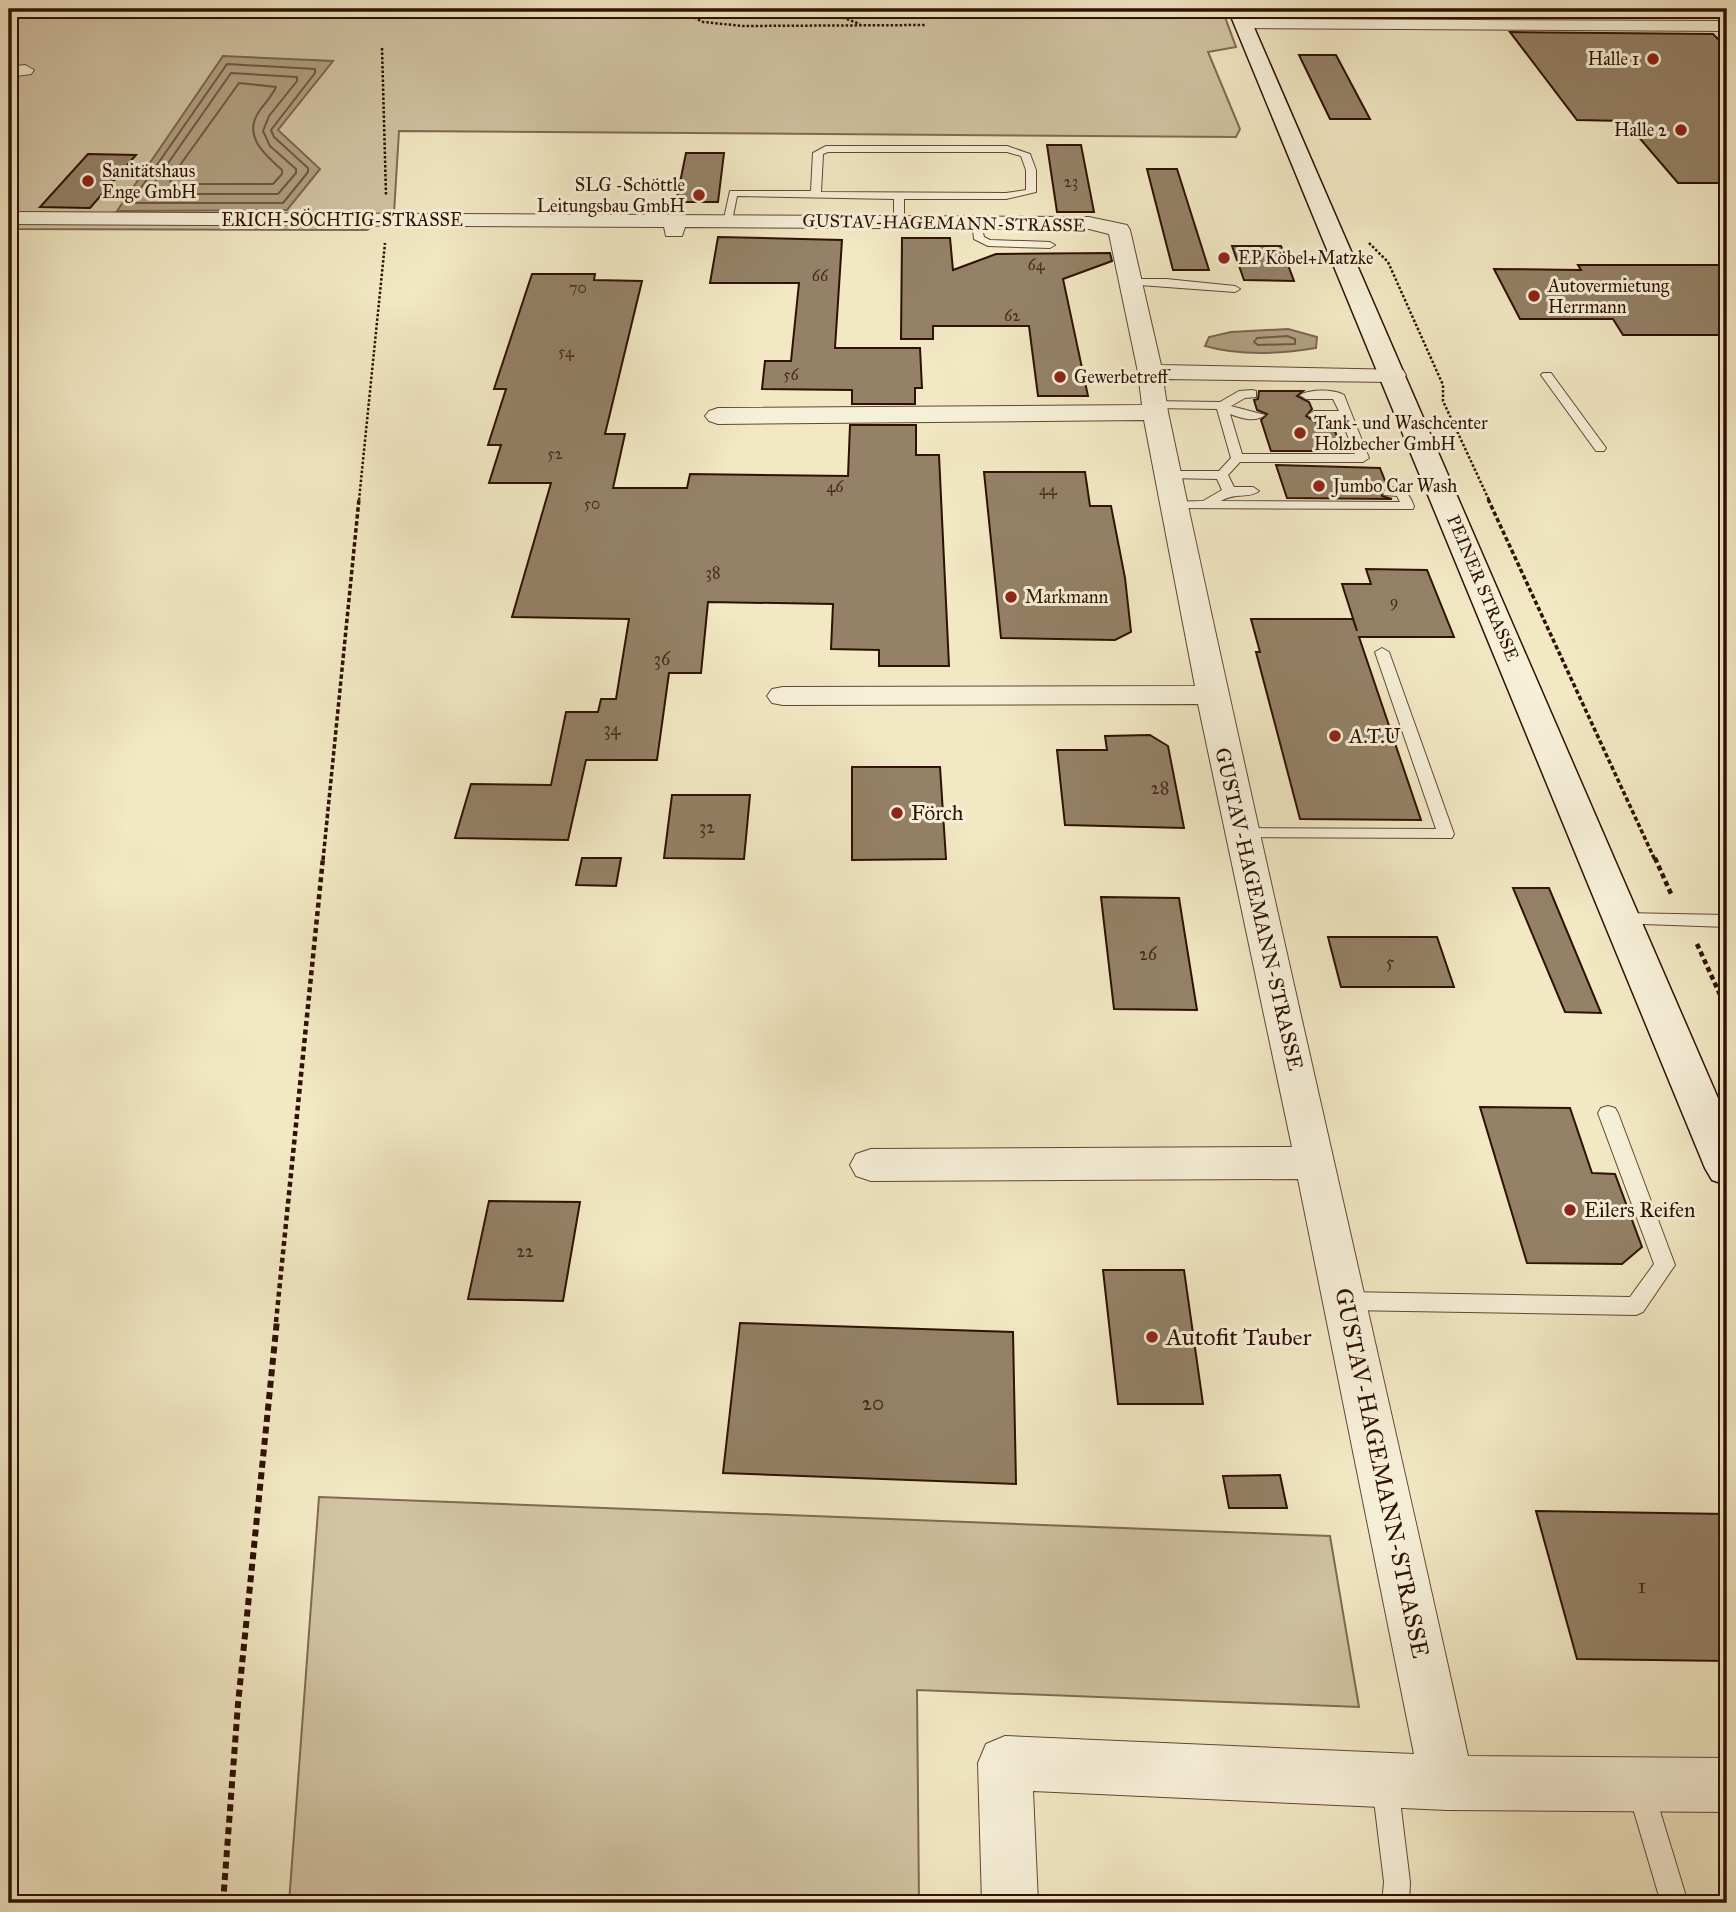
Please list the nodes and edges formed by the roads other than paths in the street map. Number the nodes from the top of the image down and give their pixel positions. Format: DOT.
graph roads {
  1 [pos="79,9"];
  2 [pos="1333,9"];
  3 [pos="9,12"];
  4 [pos="1435,15"];
  5 [pos="1240,16"];
  6 [pos="1727,26"];
  7 [pos="816,194"];
  8 [pos="899,196"];
  9 [pos="9,218"];
  10 [pos="727,221"];
  11 [pos="899,222"];
  12 [pos="976,222"];
  13 [pos="675,226"];
  14 [pos="1050,245"];
  15 [pos="1130,282"];
  16 [pos="1236,289"];
  17 [pos="1394,375"];
  18 [pos="1547,375"];
  19 [pos="1252,394"];
  20 [pos="1306,395"];
  21 [pos="1153,396"];
  22 [pos="1222,405"];
  23 [pos="1259,415"];
  24 [pos="1314,415"];
  25 [pos="1346,415"];
  26 [pos="718,416"];
  27 [pos="1600,448"];
  28 [pos="1237,458"];
  29 [pos="1222,475"];
  30 [pos="1229,491"];
  31 [pos="1252,491"];
  32 [pos="1389,492"];
  33 [pos="1182,495"];
  34 [pos="1382,652"];
  35 [pos="1212,695"];
  36 [pos="783,696"];
  37 [pos="1242,833"];
  38 [pos="1622,919"];
  39 [pos="1727,921"];
  40 [pos="1608,1113"];
  41 [pos="1315,1163"];
  42 [pos="871,1166"];
  43 [pos="1727,1168"];
  44 [pos="1346,1301"];
  45 [pos="1385,1780"];
  46 [pos="1447,1783"];
  47 [pos="1639,1785"];
  48 [pos="1727,1785"];
  49 [pos="1010,1903"];
  50 [pos="1396,1903"];
  51 [pos="1675,1903"];
  1 -- 3 [label="lane"];
  2 -- 4 [label="lane"];
  4 -- 5 [label="street"];
  4 -- 6 [label="street"];
  5 -- 17 [label="main road, PEINER STRASSE"];
  7 -- 8 [label="lane"];
  7 -- 8 [label="lane"];
  7 -- 10 [label="lane"];
  8 -- 11 [label="lane"];
  9 -- 13 [label="street, ERICH-SÖCHTIG-STRASSE"];
  10 -- 11 [label="street, GUSTAV-HAGEMANN-STRASSE"];
  10 -- 13 [label="street, GUSTAV-HAGEMANN-STRASSE"];
  11 -- 12 [label="street, GUSTAV-HAGEMANN-STRASSE"];
  12 -- 14 [label="lane"];
  12 -- 15 [label="street, GUSTAV-HAGEMANN-STRASSE"];
  15 -- 16 [label="lane"];
  15 -- 21 [label="street, GUSTAV-HAGEMANN-STRASSE"];
  17 -- 21 [label="street"];
  17 -- 38 [label="main road, PEINER STRASSE"];
  18 -- 27 [label="lane"];
  19 -- 22 [label="lane"];
  20 -- 25 [label="lane"];
  21 -- 22 [label="lane"];
  21 -- 26 [label="street"];
  21 -- 33 [label="street, GUSTAV-HAGEMANN-STRASSE"];
  22 -- 23 [label="lane"];
  22 -- 28 [label="lane"];
  24 -- 25 [label="lane"];
  25 -- 28 [label="lane"];
  28 -- 29 [label="lane"];
  29 -- 30 [label="lane"];
  29 -- 33 [label="lane"];
  30 -- 31 [label="lane"];
  30 -- 33 [label="lane"];
  32 -- 33 [label="lane"];
  33 -- 35 [label="street, GUSTAV-HAGEMANN-STRASSE"];
  34 -- 37 [label="lane"];
  35 -- 36 [label="street"];
  35 -- 37 [label="street, GUSTAV-HAGEMANN-STRASSE"];
  37 -- 41 [label="street, GUSTAV-HAGEMANN-STRASSE"];
  38 -- 39 [label="lane"];
  38 -- 43 [label="main road, PEINER STRASSE"];
  40 -- 44 [label="lane"];
  41 -- 42 [label="street"];
  41 -- 44 [label="street, GUSTAV-HAGEMANN-STRASSE"];
  44 -- 46 [label="street, GUSTAV-HAGEMANN-STRASSE"];
  45 -- 46 [label="street"];
  45 -- 49 [label="street"];
  45 -- 50 [label="lane"];
  46 -- 47 [label="street"];
  47 -- 48 [label="street"];
  47 -- 51 [label="lane"];
}
